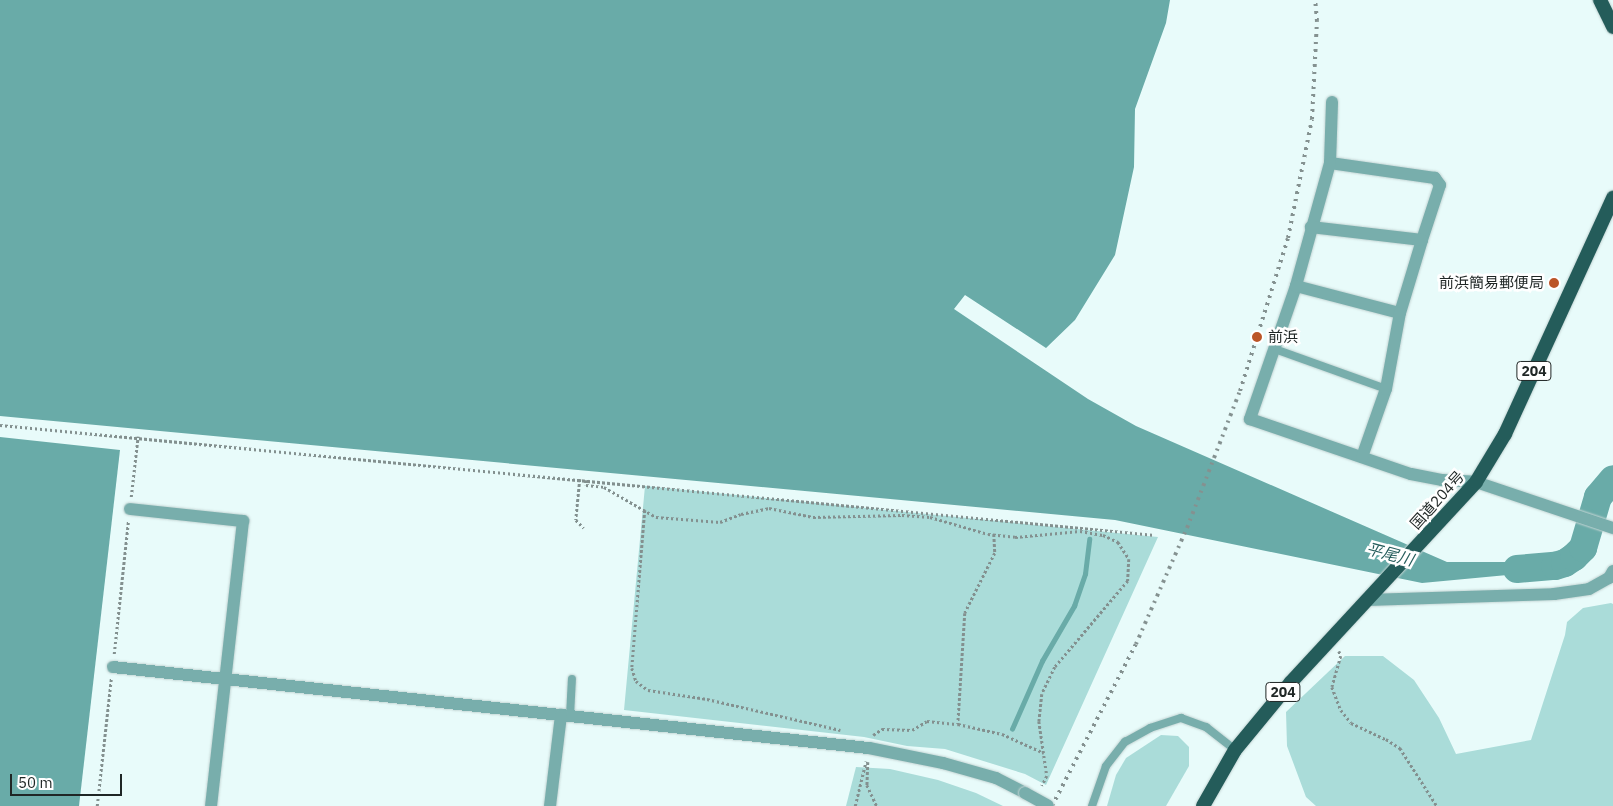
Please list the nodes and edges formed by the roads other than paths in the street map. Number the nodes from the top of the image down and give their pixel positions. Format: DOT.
graph roads {
  1 [pos="1600,0"];
  2 [pos="1613,27"];
  3 [pos="1332,102"];
  4 [pos="1330,163"];
  5 [pos="1613,198"];
  6 [pos="1311,227"];
  7 [pos="1422,240"];
  8 [pos="1296,286"];
  9 [pos="1400,313"];
  10 [pos="1275,349"];
  11 [pos="1386,389"];
  12 [pos="1362,457"];
  13 [pos="1476,482"];
  14 [pos="130,508"];
  15 [pos="1613,528"];
  16 [pos="1613,571"];
  17 [pos="1367,600"];
  18 [pos="113,667"];
  19 [pos="226,679"];
  20 [pos="572,679"];
  21 [pos="565,716"];
  22 [pos="1235,750"];
  23 [pos="211,806"];
  24 [pos="550,806"];
  25 [pos="1048,806"];
  26 [pos="1092,806"];
  27 [pos="1203,806"];
  1 -- 2 [label="highway"];
  3 -- 4 [label="street"];
  4 -- 6 [label="street"];
  4 -- 7 [label="street"];
  5 -- 13 [label="highway, 国道204号 / 204"];
  6 -- 7 [label="street"];
  6 -- 8 [label="street"];
  7 -- 9 [label="street"];
  8 -- 9 [label="street"];
  8 -- 10 [label="street"];
  9 -- 11 [label="street"];
  10 -- 11 [label="lane"];
  10 -- 12 [label="street"];
  11 -- 12 [label="street"];
  12 -- 13 [label="street"];
  13 -- 15 [label="street"];
  13 -- 17 [label="highway, 国道204号 / 204"];
  14 -- 19 [label="street"];
  16 -- 17 [label="street"];
  17 -- 22 [label="highway, 国道204号 / 204"];
  18 -- 19 [label="street"];
  19 -- 21 [label="street"];
  19 -- 23 [label="street"];
  20 -- 21 [label="lane"];
  21 -- 24 [label="street"];
  21 -- 25 [label="street, bridge"];
  22 -- 26 [label="lane"];
  22 -- 27 [label="highway, 国道204号 / 204"];
}
